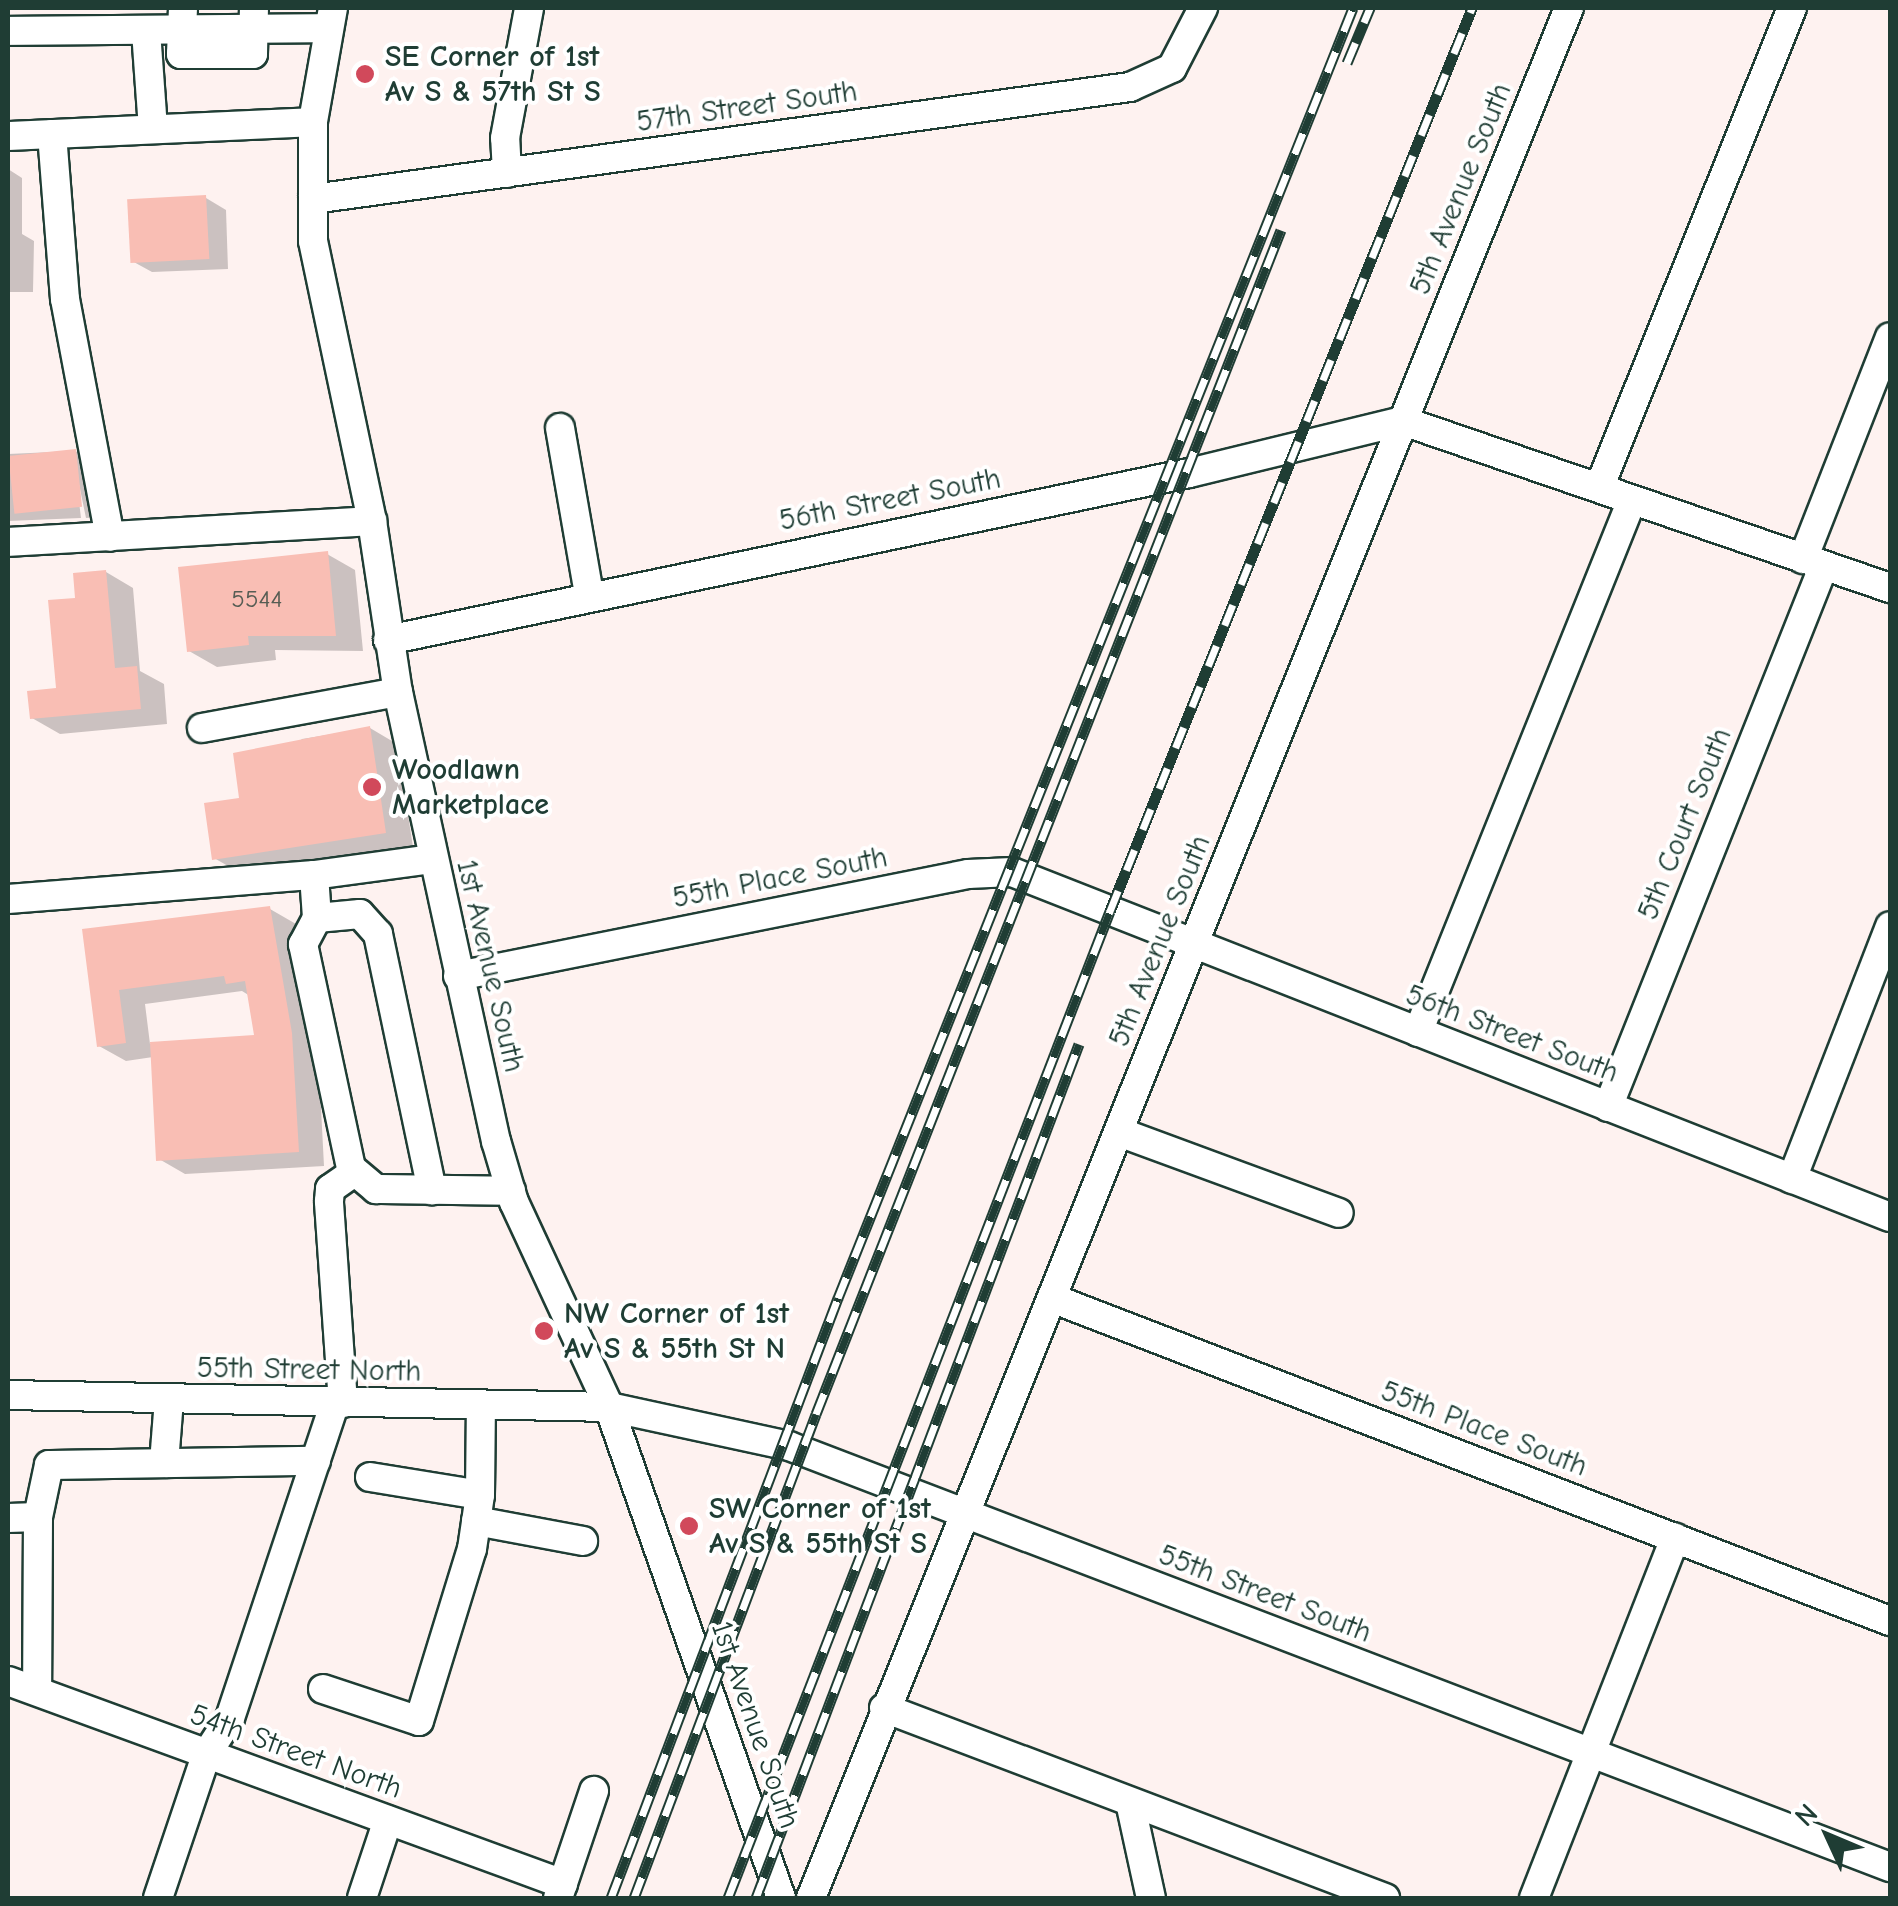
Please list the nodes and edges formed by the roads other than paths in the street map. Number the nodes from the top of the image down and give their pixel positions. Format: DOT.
graph roads {
  1 [pos="530,8"];
  2 [pos="1203,8"];
  3 [pos="1569,8"];
  4 [pos="1792,8"];
  5 [pos="252,17"];
  6 [pos="331,18"];
  7 [pos="181,20"];
  8 [pos="8,31"];
  9 [pos="146,32"];
  10 [pos="313,122"];
  11 [pos="153,129"];
  12 [pos="52,134"];
  13 [pos="8,136"];
  14 [pos="507,173"];
  15 [pos="313,200"];
  16 [pos="1890,337"];
  17 [pos="1403,421"];
  18 [pos="560,428"];
  19 [pos="1599,488"];
  20 [pos="1632,500"];
  21 [pos="372,521"];
  22 [pos="110,536"];
  23 [pos="8,542"];
  24 [pos="1813,562"];
  25 [pos="1890,588"];
  26 [pos="589,594"];
  27 [pos="388,640"];
  28 [pos="398,692"];
  29 [pos="202,728"];
  30 [pos="433,859"];
  31 [pos="314,875"];
  32 [pos="8,898"];
  33 [pos="1110,911"];
  34 [pos="317,918"];
  35 [pos="1890,926"];
  36 [pos="1193,945"];
  37 [pos="458,976"];
  38 [pos="1418,1032"];
  39 [pos="1608,1106"];
  40 [pos="1119,1132"];
  41 [pos="354,1172"];
  42 [pos="1792,1179"];
  43 [pos="432,1190"];
  44 [pos="511,1191"];
  45 [pos="1339,1213"];
  46 [pos="1890,1217"];
  47 [pos="1054,1299"];
  48 [pos="8,1396"];
  49 [pos="168,1399"];
  50 [pos="339,1403"];
  51 [pos="480,1405"];
  52 [pos="609,1407"];
  53 [pos="316,1461"];
  54 [pos="164,1462"];
  55 [pos="370,1478"];
  56 [pos="478,1508"];
  57 [pos="968,1514"];
  58 [pos="38,1517"];
  59 [pos="8,1518"];
  60 [pos="1676,1538"];
  61 [pos="583,1541"];
  62 [pos="1890,1621"];
  63 [pos="8,1681"];
  64 [pos="323,1688"];
  65 [pos="37,1690"];
  66 [pos="884,1708"];
  67 [pos="1590,1754"];
  68 [pos="206,1755"];
  69 [pos="594,1791"];
  70 [pos="1130,1802"];
  71 [pos="388,1820"];
  72 [pos="1890,1867"];
  73 [pos="560,1891"];
  74 [pos="158,1898"];
  75 [pos="362,1898"];
  76 [pos="781,1898"];
  77 [pos="811,1898"];
  78 [pos="1152,1898"];
  79 [pos="1385,1898"];
  80 [pos="1534,1898"];
  1 -- 14 [label="street"];
  2 -- 14 [label="street, 57th Street South"];
  3 -- 17 [label="street, 5th Avenue South"];
  4 -- 19 [label="street"];
  5 -- 6 [label="street"];
  5 -- 7 [label="street"];
  6 -- 10 [label="street, 1st Avenue South"];
  7 -- 9 [label="street"];
  8 -- 9 [label="street"];
  9 -- 11 [label="street"];
  10 -- 11 [label="street"];
  10 -- 15 [label="street, 1st Avenue South"];
  11 -- 12 [label="street"];
  12 -- 13 [label="street"];
  12 -- 22 [label="street"];
  14 -- 15 [label="street, 57th Street South"];
  15 -- 21 [label="street, 1st Avenue South"];
  16 -- 24 [label="street, 5th Court South"];
  17 -- 19 [label="street"];
  17 -- 26 [label="street, 56th Street South"];
  17 -- 36 [label="street, 5th Avenue South"];
  18 -- 26 [label="street"];
  19 -- 20 [label="street"];
  20 -- 24 [label="street"];
  20 -- 38 [label="street"];
  21 -- 22 [label="street"];
  21 -- 27 [label="street, 1st Avenue South"];
  22 -- 23 [label="street"];
  24 -- 25 [label="street"];
  24 -- 39 [label="street, 5th Court South"];
  26 -- 27 [label="street, 56th Street South"];
  27 -- 28 [label="street, 1st Avenue South"];
  28 -- 29 [label="street"];
  28 -- 30 [label="street, 1st Avenue South"];
  30 -- 31 [label="street"];
  30 -- 37 [label="street, 1st Avenue South"];
  31 -- 32 [label="street"];
  31 -- 34 [label="street"];
  33 -- 36 [label="street, 56th Street South"];
  33 -- 37 [label="street, 55th Place South"];
  34 -- 41 [label="street"];
  34 -- 43 [label="street"];
  35 -- 42 [label="street"];
  36 -- 38 [label="street, 56th Street South"];
  36 -- 40 [label="street, 5th Avenue South"];
  37 -- 44 [label="street, 1st Avenue South"];
  38 -- 39 [label="street, 56th Street South"];
  39 -- 42 [label="street, 56th Street South"];
  40 -- 45 [label="street"];
  40 -- 47 [label="street, 5th Avenue South"];
  41 -- 43 [label="street"];
  41 -- 50 [label="street"];
  42 -- 46 [label="street, 56th Street South"];
  43 -- 44 [label="street"];
  44 -- 52 [label="street, 1st Avenue South"];
  47 -- 57 [label="street, 5th Avenue South"];
  47 -- 60 [label="street, 55th Place South"];
  48 -- 49 [label="street, 55th Street North"];
  49 -- 50 [label="street, 55th Street North"];
  49 -- 54 [label="street"];
  50 -- 51 [label="street, 55th Street North"];
  50 -- 53 [label="street"];
  51 -- 52 [label="street, 55th Street North"];
  51 -- 56 [label="street"];
  52 -- 57 [label="street, 55th Street South"];
  52 -- 76 [label="street, 1st Avenue South"];
  53 -- 54 [label="street"];
  53 -- 68 [label="street"];
  54 -- 58 [label="street"];
  55 -- 56 [label="street"];
  56 -- 61 [label="street"];
  56 -- 64 [label="street"];
  57 -- 66 [label="street, 5th Avenue South"];
  57 -- 67 [label="street, 55th Street South"];
  58 -- 59 [label="street"];
  58 -- 65 [label="street"];
  60 -- 62 [label="street, 55th Place South"];
  60 -- 67 [label="street"];
  63 -- 65 [label="street, 54th Street North"];
  65 -- 68 [label="street, 54th Street North"];
  66 -- 70 [label="street"];
  66 -- 77 [label="street, 5th Avenue South"];
  67 -- 72 [label="street, 55th Street South"];
  67 -- 80 [label="street"];
  68 -- 71 [label="street, 54th Street North"];
  68 -- 74 [label="street"];
  69 -- 73 [label="street"];
  70 -- 78 [label="street"];
  70 -- 79 [label="street"];
  71 -- 73 [label="street, 54th Street North"];
  71 -- 75 [label="street"];
}
